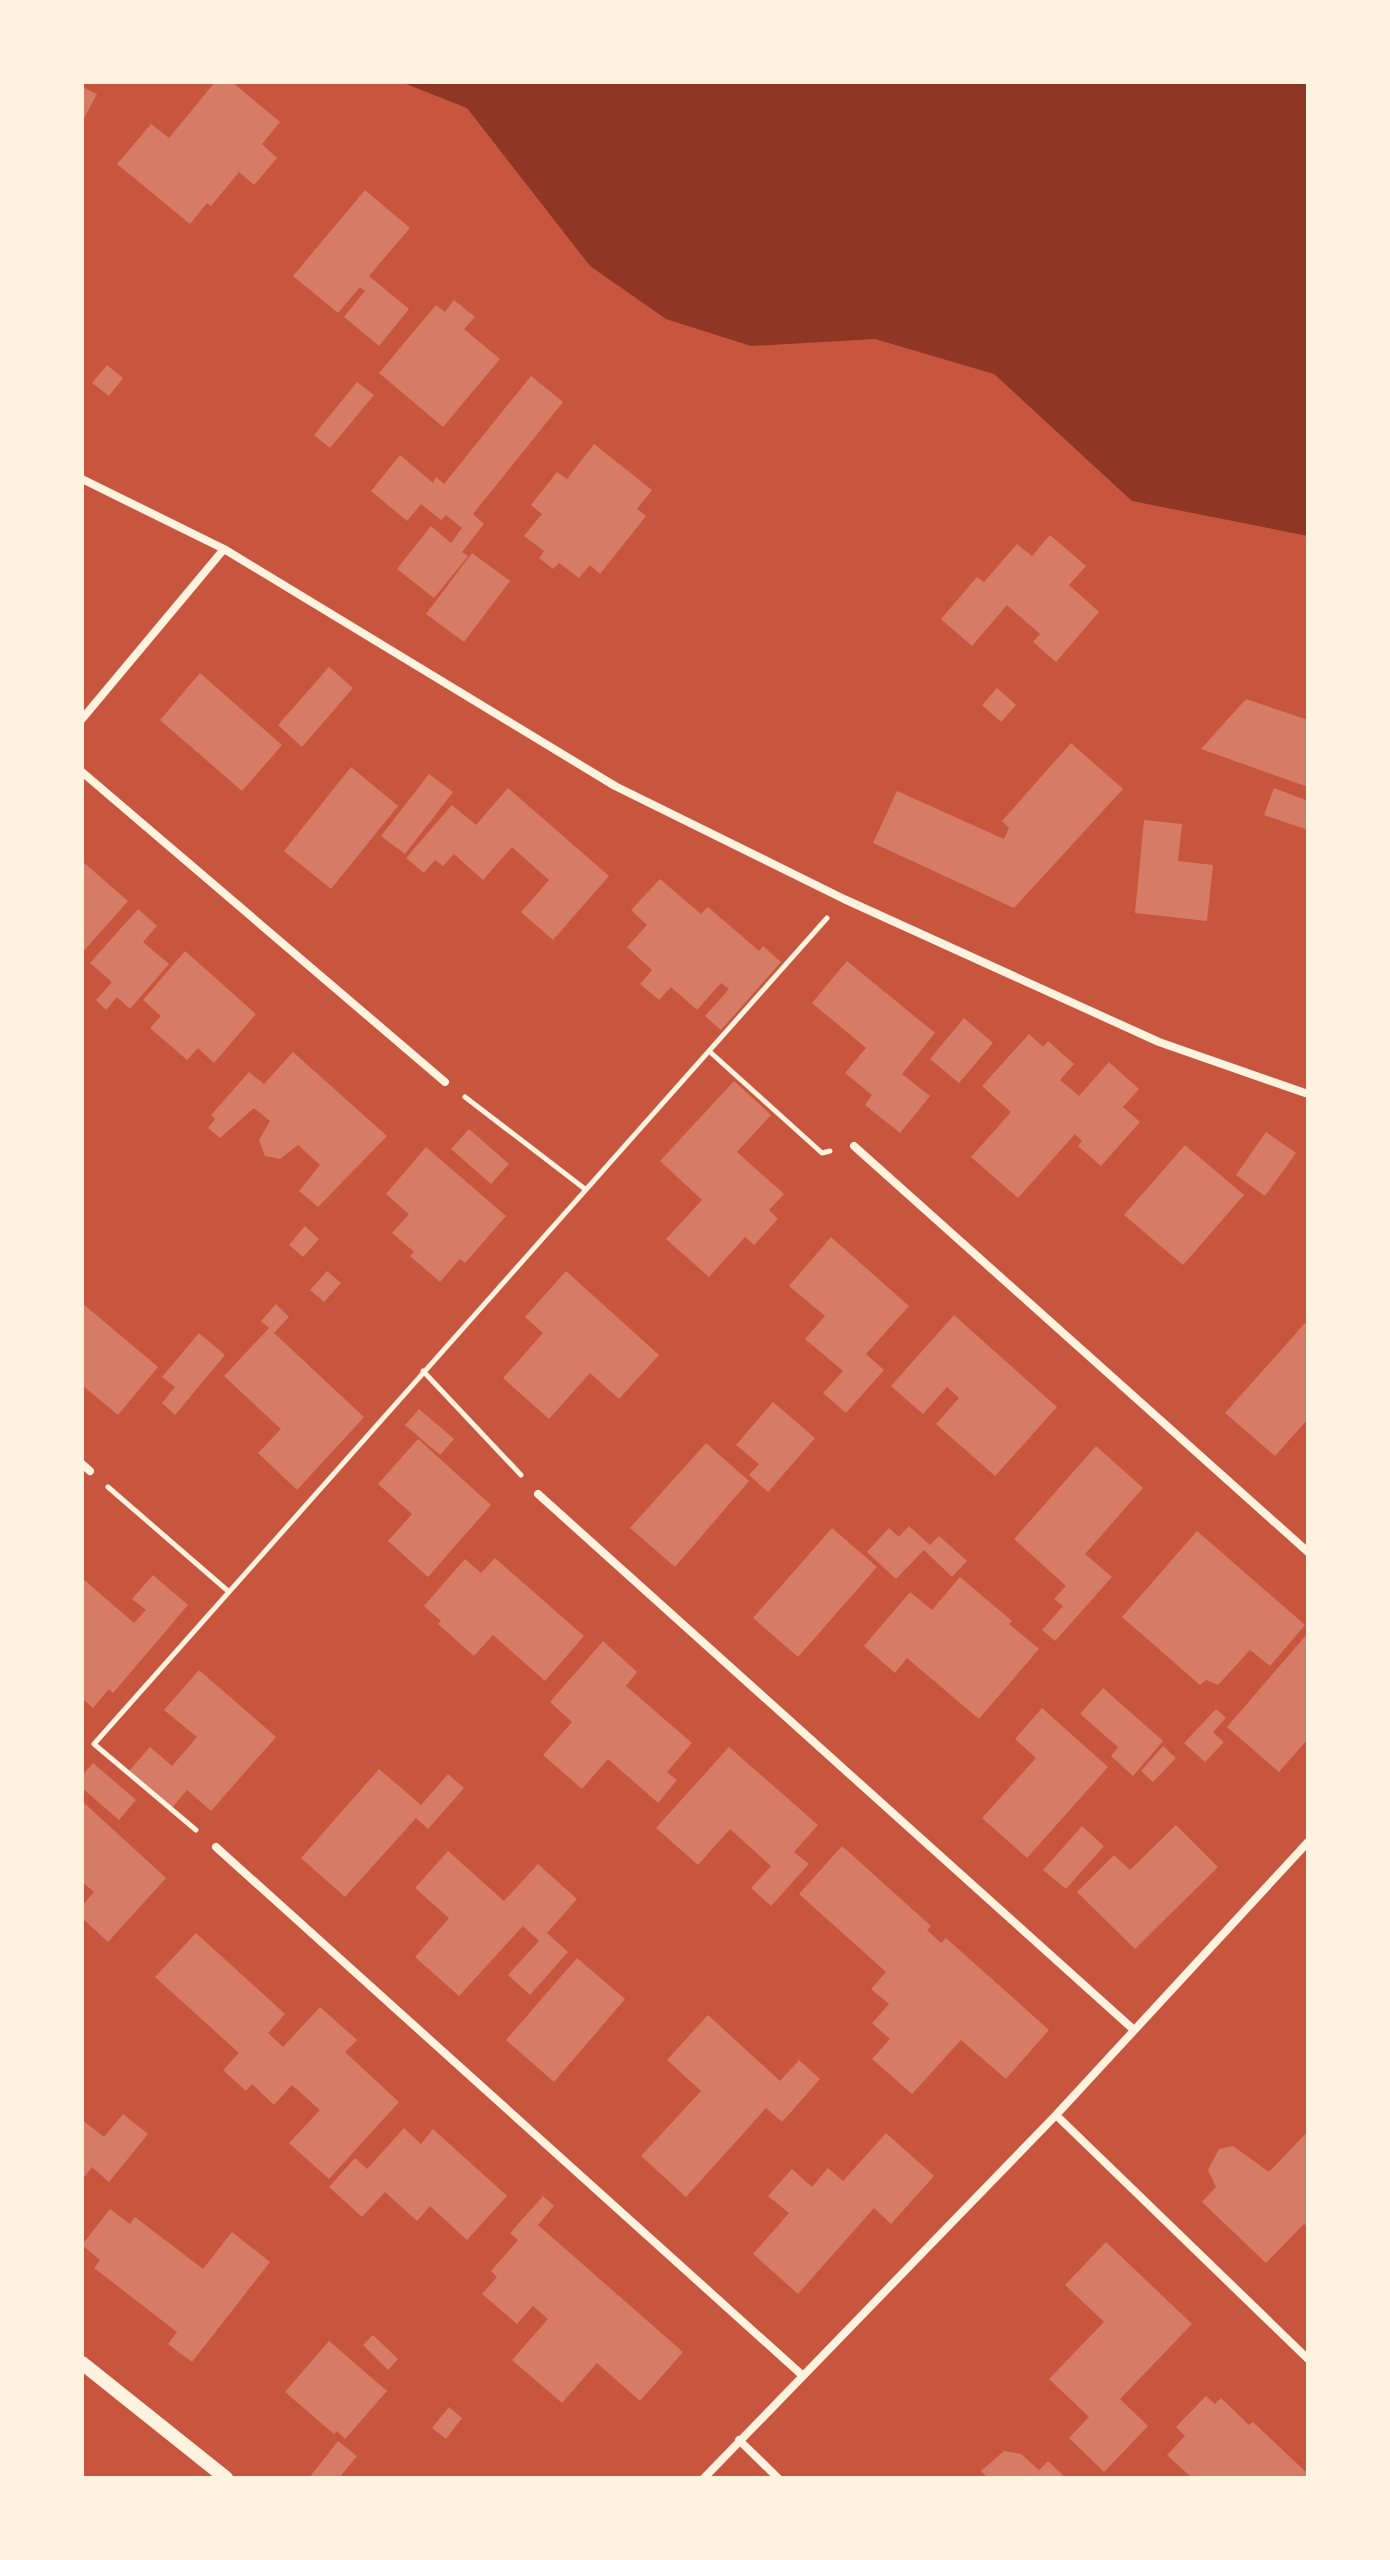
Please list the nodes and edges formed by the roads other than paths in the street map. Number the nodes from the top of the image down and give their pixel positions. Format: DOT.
graph roads {
  1 [pos="82,479"];
  2 [pos="224,549"];
  3 [pos="82,719"];
  4 [pos="82,772"];
  5 [pos="445,1082"];
  6 [pos="1308,1094"];
  7 [pos="854,1146"];
  8 [pos="82,1464"];
  9 [pos="90,1471"];
  10 [pos="538,1494"];
  11 [pos="1308,1552"];
  12 [pos="1308,1842"];
  13 [pos="216,1847"];
  14 [pos="1134,2030"];
  15 [pos="1056,2115"];
  16 [pos="1308,2359"];
  17 [pos="82,2363"];
  18 [pos="802,2375"];
  19 [pos="739,2440"];
  20 [pos="226,2478"];
  21 [pos="704,2478"];
  22 [pos="778,2478"];
  1 -- 2 [label="street"];
  2 -- 3 [label="street"];
  2 -- 6 [label="street"];
  4 -- 5 [label="street"];
  7 -- 11 [label="street"];
  8 -- 9 [label="street"];
  10 -- 14 [label="street"];
  12 -- 14 [label="street"];
  13 -- 18 [label="street"];
  14 -- 15 [label="street"];
  15 -- 16 [label="street"];
  15 -- 18 [label="street"];
  17 -- 20 [label="street"];
  18 -- 19 [label="street"];
  19 -- 21 [label="street"];
  19 -- 22 [label="street"];
}
